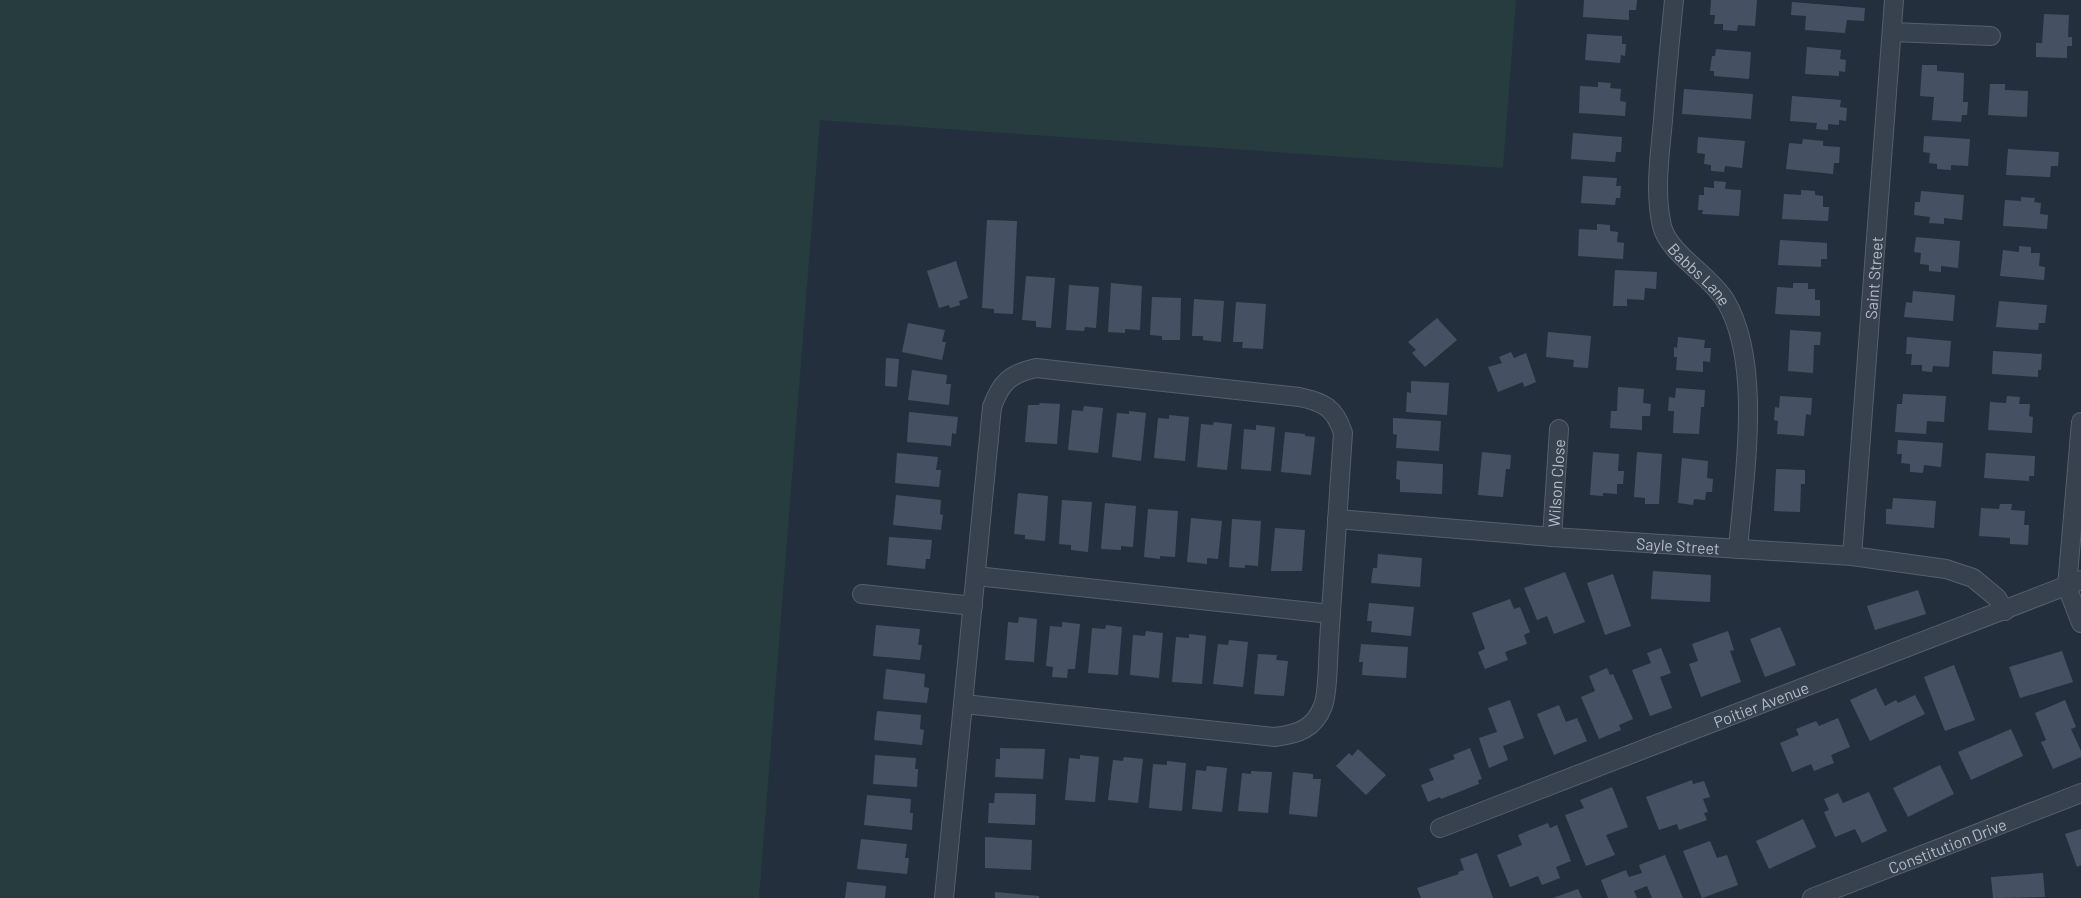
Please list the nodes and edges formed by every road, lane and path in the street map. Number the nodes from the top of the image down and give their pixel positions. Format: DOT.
graph roads {
  1 [pos="1674,0"];
  2 [pos="1894,0"];
  3 [pos="1892,32"];
  4 [pos="1991,36"];
  5 [pos="2081,422"];
  6 [pos="1559,430"];
  7 [pos="1337,519"];
  8 [pos="1552,536"];
  9 [pos="1738,549"];
  10 [pos="1852,556"];
  11 [pos="976,576"];
  12 [pos="2074,583"];
  13 [pos="862,594"];
  14 [pos="973,606"];
  15 [pos="2005,611"];
  16 [pos="1331,614"];
  17 [pos="2081,623"];
  18 [pos="964,704"];
  19 [pos="2081,793"];
  20 [pos="1440,828"];
  21 [pos="944,898"];
  22 [pos="1812,898"];
  1 -- 9 [label="street, Babbs Lane"];
  2 -- 3 [label="street, Saint Street"];
  3 -- 4 [label="street"];
  3 -- 10 [label="street, Saint Street"];
  5 -- 12 [label="street"];
  6 -- 8 [label="street, Wilson Close"];
  7 -- 8 [label="street, Sayle Street"];
  7 -- 11 [label="street"];
  7 -- 16 [label="street"];
  8 -- 9 [label="street, Sayle Street"];
  9 -- 10 [label="street, Sayle Street"];
  10 -- 15 [label="street, Sayle Street"];
  11 -- 14 [label="street"];
  11 -- 16 [label="street"];
  12 -- 15 [label="street, Poitier Avenue"];
  12 -- 17 [label="street"];
  13 -- 14 [label="street"];
  14 -- 18 [label="street"];
  15 -- 20 [label="street, Poitier Avenue"];
  16 -- 18 [label="street"];
  18 -- 21 [label="street"];
  19 -- 22 [label="street, Constitution Drive"];
}
